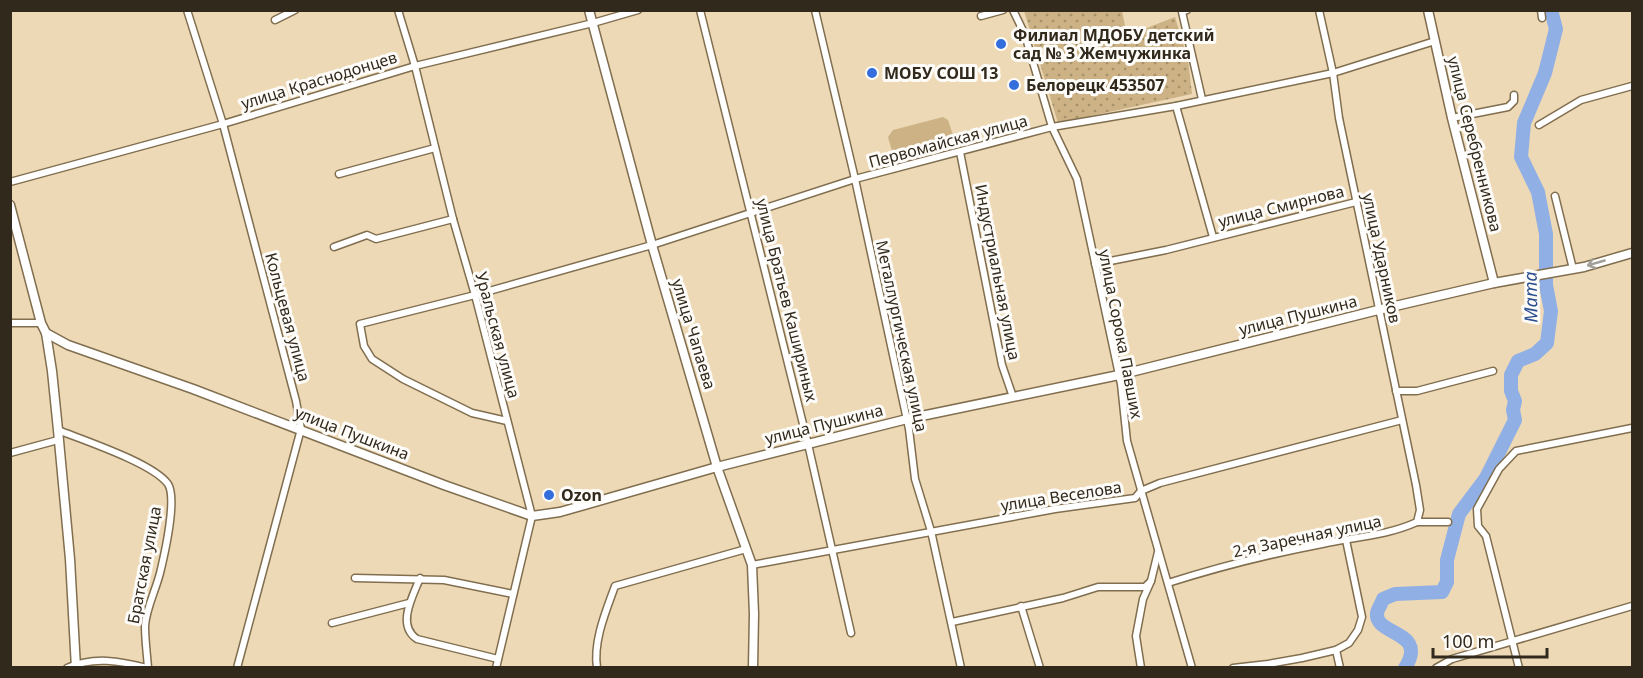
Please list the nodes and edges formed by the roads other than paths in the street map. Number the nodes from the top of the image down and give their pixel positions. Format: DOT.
graph roads {
  1 [pos="187,10"];
  2 [pos="295,10"];
  3 [pos="398,10"];
  4 [pos="589,10"];
  5 [pos="638,10"];
  6 [pos="700,10"];
  7 [pos="814,10"];
  8 [pos="1003,10"];
  9 [pos="1013,10"];
  10 [pos="1187,10"];
  11 [pos="1320,10"];
  12 [pos="1428,10"];
  13 [pos="981,16"];
  14 [pos="275,20"];
  15 [pos="593,23"];
  16 [pos="1435,41"];
  17 [pos="415,66"];
  18 [pos="1333,73"];
  19 [pos="1632,86"];
  20 [pos="1514,95"];
  21 [pos="1202,99"];
  22 [pos="1176,106"];
  23 [pos="1452,118"];
  24 [pos="223,124"];
  25 [pos="1539,125"];
  26 [pos="1052,127"];
  27 [pos="435,148"];
  28 [pos="960,152"];
  29 [pos="339,174"];
  30 [pos="855,179"];
  31 [pos="10,182"];
  32 [pos="1556,196"];
  33 [pos="1356,202"];
  34 [pos="10,205"];
  35 [pos="752,213"];
  36 [pos="453,219"];
  37 [pos="1213,237"];
  38 [pos="652,245"];
  39 [pos="334,247"];
  40 [pos="1632,253"];
  41 [pos="1095,264"];
  42 [pos="1573,269"];
  43 [pos="1494,283"];
  44 [pos="475,295"];
  45 [pos="1378,310"];
  46 [pos="10,323"];
  47 [pos="41,323"];
  48 [pos="46,333"];
  49 [pos="1493,371"];
  50 [pos="1119,375"];
  51 [pos="1396,391"];
  52 [pos="1013,396"];
  53 [pos="907,419"];
  54 [pos="1402,420"];
  55 [pos="507,421"];
  56 [pos="1632,428"];
  57 [pos="301,429"];
  58 [pos="58,430"];
  59 [pos="58,440"];
  60 [pos="808,444"];
  61 [pos="10,453"];
  62 [pos="717,467"];
  63 [pos="1141,491"];
  64 [pos="532,516"];
  65 [pos="1417,522"];
  66 [pos="1448,522"];
  67 [pos="931,531"];
  68 [pos="1346,540"];
  69 [pos="746,549"];
  70 [pos="833,549"];
  71 [pos="1158,549"];
  72 [pos="752,565"];
  73 [pos="355,578"];
  74 [pos="420,578"];
  75 [pos="1151,581"];
  76 [pos="1168,583"];
  77 [pos="513,594"];
  78 [pos="410,603"];
  79 [pos="1021,606"];
  80 [pos="1632,606"];
  81 [pos="332,622"];
  82 [pos="952,622"];
  83 [pos="851,633"];
  84 [pos="1511,642"];
  85 [pos="1336,650"];
  86 [pos="498,660"];
  87 [pos="73,666"];
  88 [pos="147,668"];
  89 [pos="237,668"];
  90 [pos="496,668"];
  91 [pos="597,668"];
  92 [pos="753,668"];
  93 [pos="961,668"];
  94 [pos="1040,668"];
  95 [pos="1140,668"];
  96 [pos="1192,668"];
  97 [pos="1233,668"];
  98 [pos="1340,668"];
  99 [pos="1436,668"];
  100 [pos="1519,668"];
  1 -- 24 [label="street, Кольцевая улица"];
  2 -- 14 [label="street"];
  3 -- 17 [label="street, Уральская улица"];
  4 -- 15 [label="street, улица Чапаева"];
  5 -- 15 [label="street, улица Краснодонцев"];
  6 -- 35 [label="street, улица Братьев Кашириных"];
  7 -- 30 [label="street, Металлургическая улица"];
  8 -- 13 [label="street"];
  9 -- 26 [label="street, улица Сорока Павших"];
  10 -- 21 [label="street"];
  11 -- 18 [label="street, улица Ударников"];
  12 -- 16 [label="street, улица Серебренникова"];
  15 -- 17 [label="street, улица Краснодонцев"];
  15 -- 38 [label="street, улица Чапаева"];
  16 -- 18 [label="street, Первомайская улица"];
  16 -- 23 [label="street, улица Серебренникова"];
  17 -- 24 [label="street, улица Краснодонцев"];
  17 -- 27 [label="street, Уральская улица"];
  18 -- 21 [label="street, Первомайская улица"];
  18 -- 33 [label="street, улица Ударников"];
  19 -- 25 [label="street"];
  20 -- 23 [label="street"];
  21 -- 22 [label="street, Первомайская улица"];
  22 -- 26 [label="street, Первомайская улица"];
  22 -- 37 [label="street, улица Смирнова"];
  23 -- 43 [label="street, улица Серебренникова"];
  24 -- 31 [label="street, улица Краснодонцев"];
  24 -- 57 [label="street, Кольцевая улица"];
  26 -- 28 [label="street, Первомайская улица"];
  26 -- 41 [label="street, улица Сорока Павших"];
  27 -- 29 [label="street"];
  27 -- 36 [label="street, Уральская улица"];
  28 -- 30 [label="street, Первомайская улица"];
  28 -- 52 [label="street, Индустриальная улица"];
  30 -- 35 [label="street, Первомайская улица"];
  30 -- 53 [label="street, Металлургическая улица"];
  32 -- 42 [label="street"];
  33 -- 37 [label="street, улица Смирнова"];
  33 -- 45 [label="street, улица Ударников"];
  34 -- 47 [label="street"];
  35 -- 38 [label="street, Первомайская улица"];
  35 -- 60 [label="street, улица Братьев Кашириных"];
  36 -- 39 [label="street"];
  36 -- 44 [label="street, Уральская улица"];
  37 -- 41 [label="street, улица Смирнова"];
  38 -- 44 [label="street, Первомайская улица"];
  38 -- 62 [label="street, улица Чапаева"];
  40 -- 42 [label="street, улица Пушкина, one-way"];
  41 -- 50 [label="street, улица Сорока Павших"];
  42 -- 43 [label="street, улица Пушкина"];
  43 -- 45 [label="street, улица Пушкина"];
  44 -- 55 [label="street, Уральская улица"];
  44 -- 55 [label="street, Первомайская улица"];
  45 -- 50 [label="street, улица Пушкина"];
  45 -- 51 [label="street, улица Ударников"];
  46 -- 47 [label="street"];
  47 -- 48 [label="street"];
  48 -- 57 [label="street, улица Пушкина"];
  48 -- 58 [label="street"];
  49 -- 51 [label="street"];
  50 -- 52 [label="street, улица Пушкина"];
  50 -- 63 [label="street, улица Сорока Павших"];
  51 -- 54 [label="street, улица Ударников"];
  52 -- 53 [label="street, улица Пушкина"];
  53 -- 60 [label="street, улица Пушкина"];
  53 -- 67 [label="street, Металлургическая улица"];
  54 -- 63 [label="street, улица Веселова"];
  54 -- 65 [label="street, улица Ударников"];
  55 -- 64 [label="street, Уральская улица"];
  56 -- 84 [label="street"];
  57 -- 64 [label="street, улица Пушкина"];
  57 -- 89 [label="street, Кольцевая улица"];
  58 -- 59 [label="street"];
  58 -- 88 [label="street, Братская улица"];
  59 -- 61 [label="street"];
  59 -- 87 [label="street"];
  60 -- 62 [label="street, улица Пушкина"];
  60 -- 70 [label="street, улица Братьев Кашириных"];
  62 -- 64 [label="street, улица Пушкина"];
  62 -- 69 [label="street, улица Чапаева"];
  63 -- 67 [label="street, улица Веселова"];
  63 -- 71 [label="street, улица Сорока Павших"];
  64 -- 77 [label="street, Уральская улица"];
  65 -- 66 [label="street, 2-я Заречная улица"];
  65 -- 68 [label="street, 2-я Заречная улица"];
  67 -- 70 [label="street, улица Веселова"];
  67 -- 82 [label="street, Металлургическая улица"];
  68 -- 76 [label="street, 2-я Заречная улица"];
  68 -- 85 [label="street"];
  69 -- 72 [label="street, улица Чапаева"];
  69 -- 91 [label="street"];
  70 -- 72 [label="street, улица Веселова"];
  70 -- 83 [label="street, улица Братьев Кашириных"];
  71 -- 75 [label="street"];
  71 -- 76 [label="street, улица Сорока Павших"];
  72 -- 92 [label="street, улица Чапаева"];
  73 -- 74 [label="street"];
  74 -- 77 [label="street"];
  74 -- 78 [label="street"];
  75 -- 79 [label="street"];
  75 -- 95 [label="street"];
  76 -- 96 [label="street, улица Сорока Павших"];
  77 -- 86 [label="street, Уральская улица"];
  78 -- 81 [label="street"];
  78 -- 86 [label="street"];
  79 -- 82 [label="street"];
  79 -- 94 [label="street"];
  80 -- 84 [label="street"];
  82 -- 93 [label="street, Металлургическая улица"];
  84 -- 99 [label="street"];
  84 -- 100 [label="street"];
  85 -- 97 [label="street"];
  85 -- 98 [label="street"];
  86 -- 90 [label="street, Уральская улица"];
  87 -- 88 [label="street"];
}
